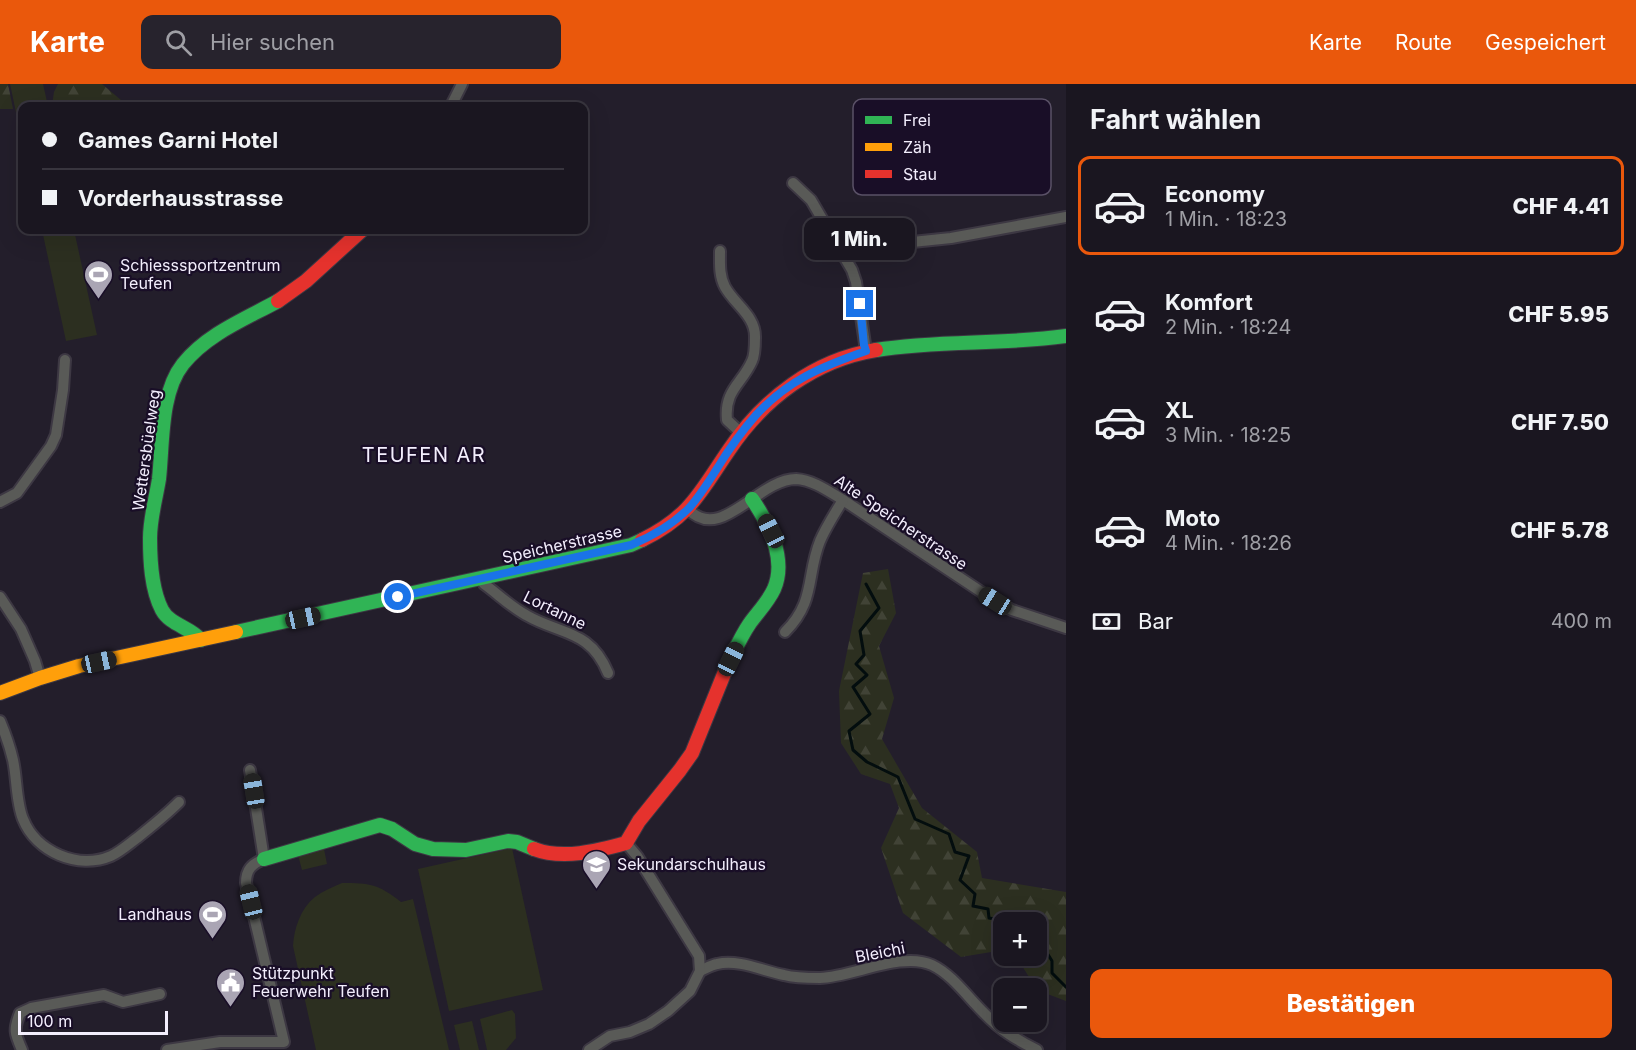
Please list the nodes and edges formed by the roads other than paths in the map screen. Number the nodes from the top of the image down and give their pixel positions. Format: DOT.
graph roads {
  1 [pos="462,84"];
  2 [pos="454,102"];
  3 [pos="793,183"];
  4 [pos="1066,216"];
  5 [pos="830,231"];
  6 [pos="358,234"];
  7 [pos="720,251"];
  8 [pos="1066,336"];
  9 [pos="866,351"];
  10 [pos="65,360"];
  11 [pos="741,433"];
  12 [pos="752,499"];
  13 [pos="843,500"];
  14 [pos="0,502"];
  15 [pos="687,509"];
  16 [pos="483,579"];
  17 [pos="0,597"];
  18 [pos="1066,628"];
  19 [pos="785,632"];
  20 [pos="201,640"];
  21 [pos="608,673"];
  22 [pos="40,678"];
  23 [pos="0,693"];
  24 [pos="0,721"];
  25 [pos="250,770"];
  26 [pos="179,802"];
  27 [pos="626,843"];
  28 [pos="264,859"];
  29 [pos="700,971"];
  30 [pos="160,994"];
  31 [pos="22,1050"];
  32 [pos="167,1050"];
  33 [pos="589,1050"];
  34 [pos="1037,1050"];
  1 -- 2 [label="street"];
  3 -- 5 [label="street"];
  4 -- 5 [label="street"];
  5 -- 9 [label="street"];
  6 -- 20 [label="street, Wettersbüelweg"];
  7 -- 11 [label="street"];
  8 -- 9 [label="street, Speicherstrasse"];
  9 -- 11 [label="street, Speicherstrasse"];
  10 -- 14 [label="street"];
  11 -- 15 [label="street, Speicherstrasse"];
  12 -- 13 [label="street, Alte Speicherstrasse"];
  12 -- 15 [label="street, Alte Speicherstrasse"];
  12 -- 27 [label="street"];
  13 -- 18 [label="street, Alte Speicherstrasse"];
  13 -- 19 [label="street"];
  15 -- 16 [label="street, Speicherstrasse"];
  16 -- 20 [label="street, Speicherstrasse"];
  16 -- 21 [label="street, Lortanne"];
  17 -- 22 [label="street"];
  20 -- 22 [label="street, Speicherstrasse"];
  22 -- 23 [label="street, Speicherstrasse"];
  24 -- 26 [label="street"];
  25 -- 28 [label="street"];
  27 -- 28 [label="street"];
  27 -- 29 [label="street"];
  28 -- 32 [label="street"];
  29 -- 33 [label="street"];
  29 -- 34 [label="street, Bleichi"];
  30 -- 31 [label="street"];
}
